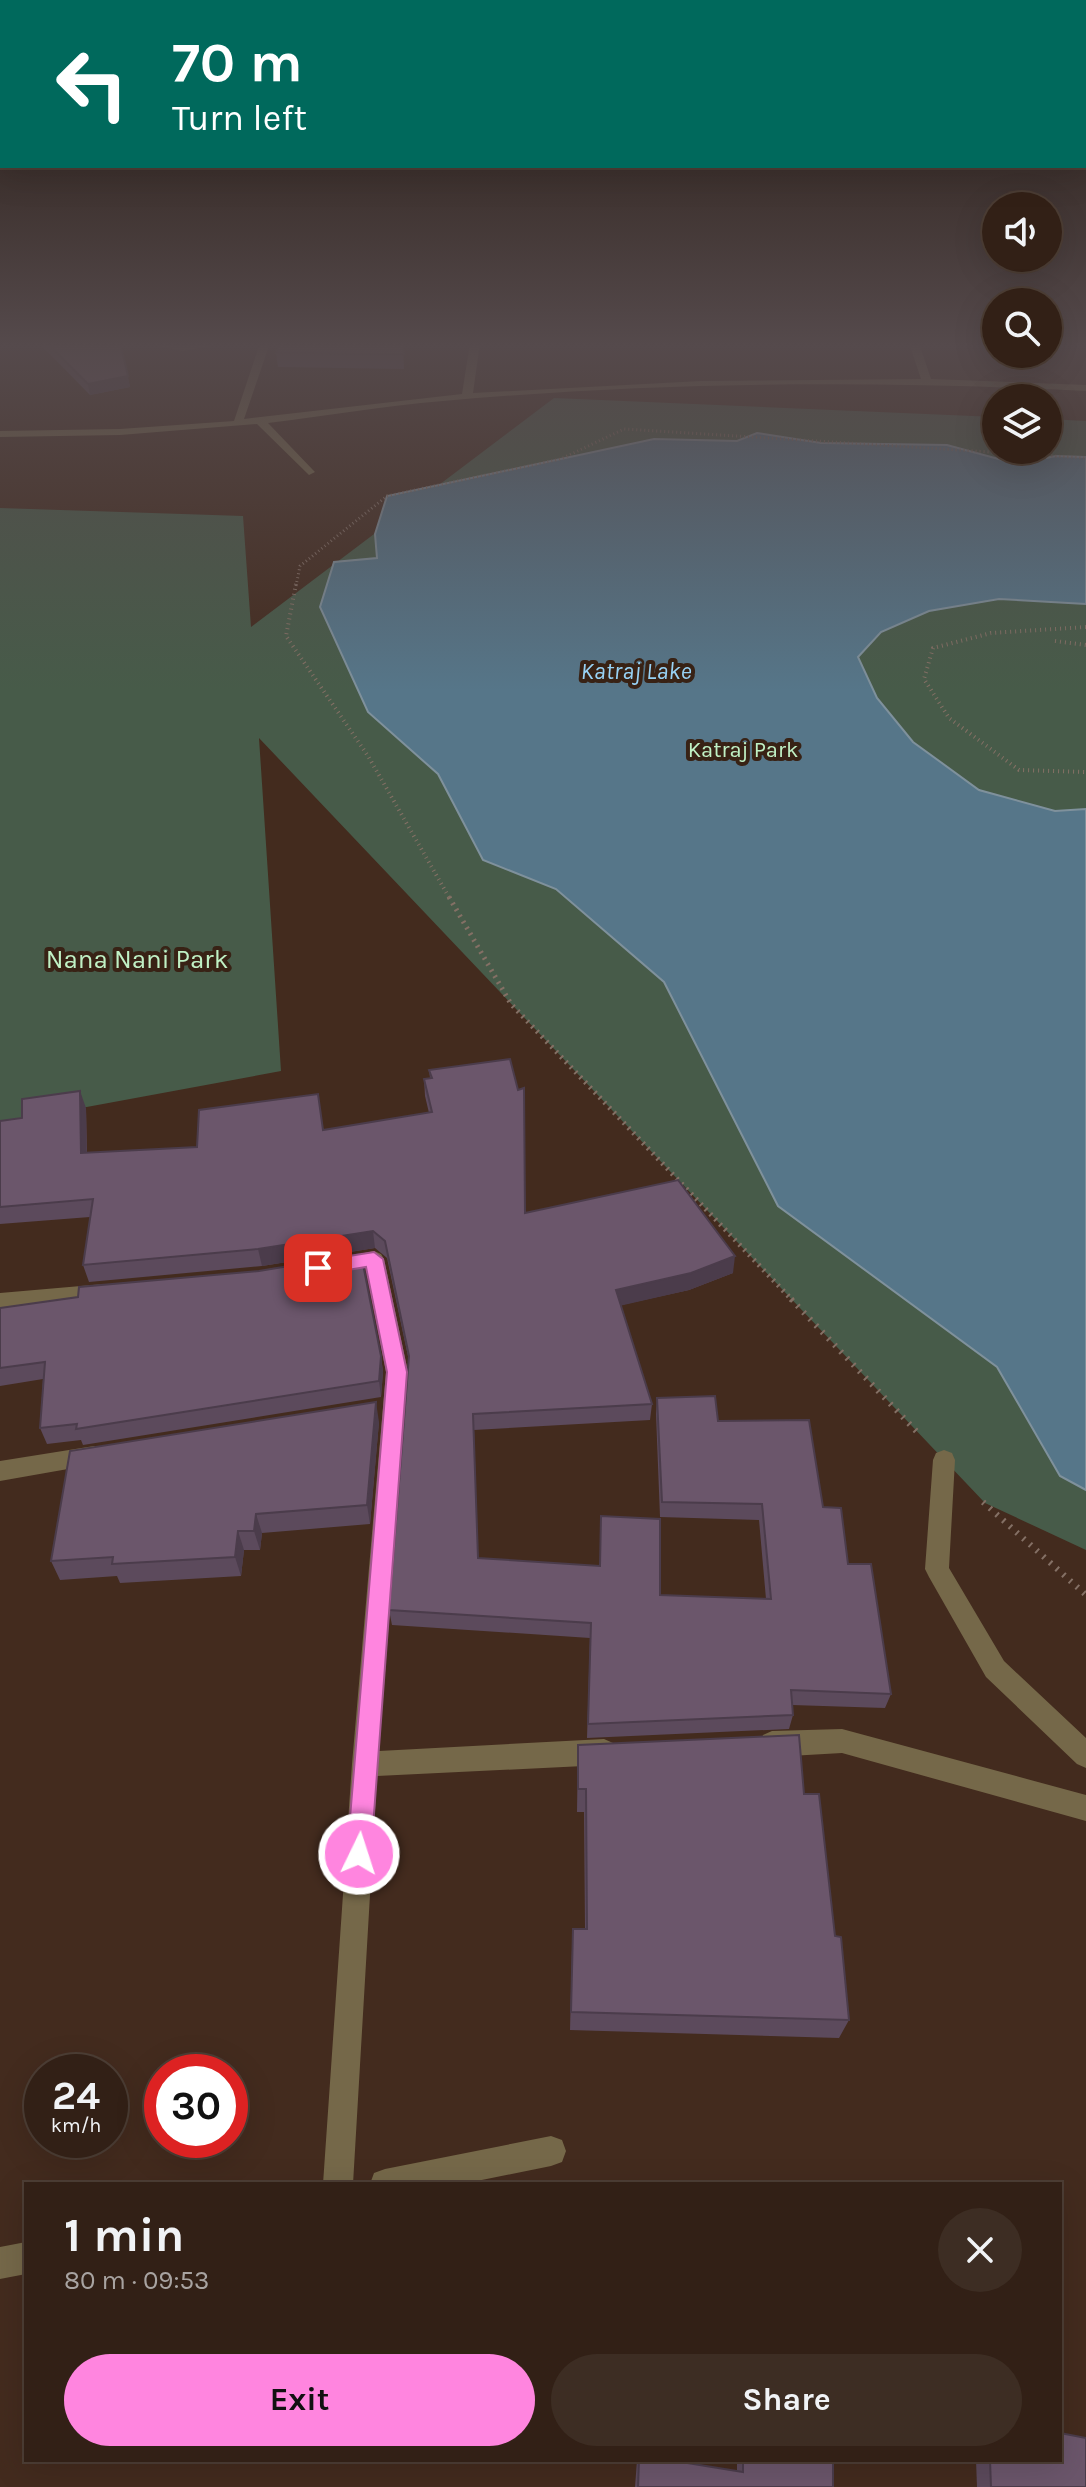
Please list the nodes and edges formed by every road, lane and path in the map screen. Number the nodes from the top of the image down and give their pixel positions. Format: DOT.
graph roads {
  1 [pos="297,459"];
  2 [pos="561,459"];
  3 [pos="309,472"];
  4 [pos="1086,627"];
  5 [pos="1055,641"];
  6 [pos="1086,645"];
  7 [pos="1085,772"];
  8 [pos="318,1268"];
  9 [pos="123,1290"];
  10 [pos="0,1301"];
  11 [pos="110,1453"];
  12 [pos="944,1460"];
  13 [pos="0,1471"];
  14 [pos="1086,1595"];
  15 [pos="746,1745"];
  16 [pos="635,1751"];
  17 [pos="1086,1755"];
  18 [pos="365,1764"];
  19 [pos="1086,1808"];
  20 [pos="551,2151"];
  21 [pos="338,2182"];
  22 [pos="395,2182"];
  23 [pos="24,2258"];
  24 [pos="0,2263"];
  1 -- 3 [label="street"];
  2 -- 12 [label="path"];
  4 -- 7 [label="path"];
  5 -- 6 [label="path"];
  8 -- 18 [label="street"];
  9 -- 10 [label="street"];
  11 -- 13 [label="street"];
  12 -- 14 [label="path"];
  12 -- 17 [label="street"];
  15 -- 19 [label="street"];
  16 -- 18 [label="street"];
  18 -- 21 [label="street"];
  20 -- 22 [label="street"];
  23 -- 24 [label="street"];
}
